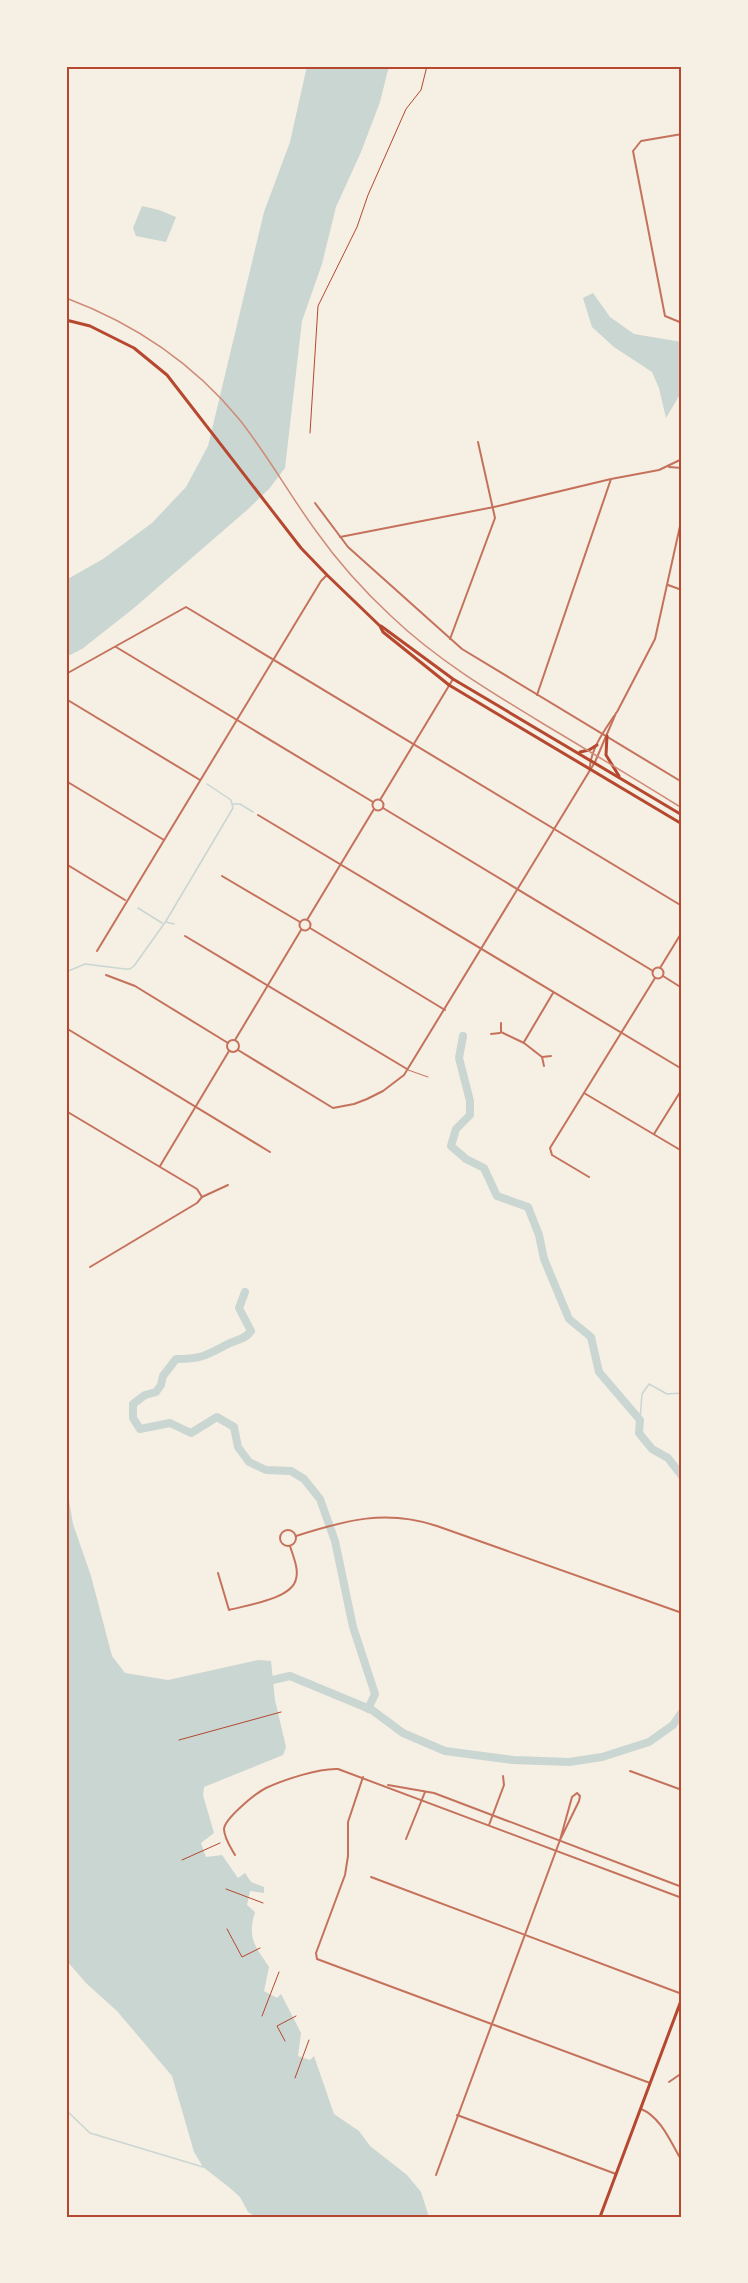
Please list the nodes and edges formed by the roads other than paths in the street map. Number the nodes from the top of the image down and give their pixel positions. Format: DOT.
graph roads {
  1 [pos="682,134"];
  2 [pos="66,320"];
  3 [pos="682,323"];
  4 [pos="478,442"];
  5 [pos="682,459"];
  6 [pos="669,467"];
  7 [pos="682,468"];
  8 [pos="611,479"];
  9 [pos="315,503"];
  10 [pos="494,507"];
  11 [pos="682,517"];
  12 [pos="340,537"];
  13 [pos="327,575"];
  14 [pos="668,585"];
  15 [pos="682,590"];
  16 [pos="380,626"];
  17 [pos="450,639"];
  18 [pos="116,647"];
  19 [pos="274,659"];
  20 [pos="66,674"];
  21 [pos="453,679"];
  22 [pos="449,685"];
  23 [pos="536,695"];
  24 [pos="66,699"];
  25 [pos="616,712"];
  26 [pos="237,720"];
  27 [pos="602,734"];
  28 [pos="607,736"];
  29 [pos="414,744"];
  30 [pos="597,745"];
  31 [pos="578,752"];
  32 [pos="590,759"];
  33 [pos="595,762"];
  34 [pos="590,768"];
  35 [pos="620,778"];
  36 [pos="200,780"];
  37 [pos="66,781"];
  38 [pos="682,782"];
  39 [pos="380,800"];
  40 [pos="373,802"];
  41 [pos="383,808"];
  42 [pos="374,809"];
  43 [pos="258,815"];
  44 [pos="682,815"];
  45 [pos="682,824"];
  46 [pos="553,828"];
  47 [pos="164,840"];
  48 [pos="66,864"];
  49 [pos="341,865"];
  50 [pos="222,876"];
  51 [pos="517,889"];
  52 [pos="127,900"];
  53 [pos="682,906"];
  54 [pos="307,920"];
  55 [pos="300,922"];
  56 [pos="310,928"];
  57 [pos="301,930"];
  58 [pos="682,932"];
  59 [pos="185,936"];
  60 [pos="481,949"];
  61 [pos="97,951"];
  62 [pos="660,968"];
  63 [pos="653,971"];
  64 [pos="106,975"];
  65 [pos="663,976"];
  66 [pos="655,978"];
  67 [pos="268,985"];
  68 [pos="682,988"];
  69 [pos="553,993"];
  70 [pos="445,1010"];
  71 [pos="501,1023"];
  72 [pos="66,1028"];
  73 [pos="501,1032"];
  74 [pos="619,1033"];
  75 [pos="491,1034"];
  76 [pos="235,1041"];
  77 [pos="228,1043"];
  78 [pos="524,1043"];
  79 [pos="238,1050"];
  80 [pos="229,1051"];
  81 [pos="551,1056"];
  82 [pos="542,1057"];
  83 [pos="544,1066"];
  84 [pos="682,1069"];
  85 [pos="408,1070"];
  86 [pos="428,1077"];
  87 [pos="682,1089"];
  88 [pos="584,1093"];
  89 [pos="195,1106"];
  90 [pos="66,1111"];
  91 [pos="654,1134"];
  92 [pos="682,1151"];
  93 [pos="270,1152"];
  94 [pos="160,1166"];
  95 [pos="589,1177"];
  96 [pos="228,1185"];
  97 [pos="202,1197"];
  98 [pos="90,1267"];
  99 [pos="296,1536"];
  100 [pos="290,1546"];
  101 [pos="218,1573"];
  102 [pos="682,1613"];
  103 [pos="630,1770"];
  104 [pos="503,1776"];
  105 [pos="363,1777"];
  106 [pos="382,1784"];
  107 [pos="682,1790"];
  108 [pos="426,1791"];
  109 [pos="421,1800"];
  110 [pos="493,1815"];
  111 [pos="489,1825"];
  112 [pos="406,1839"];
  113 [pos="560,1840"];
  114 [pos="556,1850"];
  115 [pos="235,1855"];
  116 [pos="371,1877"];
  117 [pos="682,1887"];
  118 [pos="682,1898"];
  119 [pos="524,1935"];
  120 [pos="682,1996"];
  121 [pos="491,2024"];
  122 [pos="682,2073"];
  123 [pos="669,2082"];
  124 [pos="650,2083"];
  125 [pos="641,2109"];
  126 [pos="457,2115"];
  127 [pos="682,2161"];
  128 [pos="616,2174"];
  129 [pos="436,2175"];
  130 [pos="600,2217"];
  1 -- 3 [label="street"];
  2 -- 13 [label="main road"];
  4 -- 10 [label="street"];
  5 -- 6 [label="street"];
  6 -- 7 [label="street"];
  6 -- 8 [label="street"];
  8 -- 10 [label="street"];
  8 -- 23 [label="street"];
  9 -- 12 [label="street"];
  10 -- 12 [label="street"];
  10 -- 17 [label="street"];
  11 -- 14 [label="street"];
  12 -- 17 [label="street"];
  13 -- 16 [label="main road"];
  13 -- 19 [label="street"];
  14 -- 15 [label="street"];
  14 -- 25 [label="street"];
  16 -- 21 [label="main road"];
  16 -- 22 [label="main road"];
  17 -- 23 [label="street"];
  18 -- 19 [label="street"];
  18 -- 20 [label="street"];
  18 -- 26 [label="street"];
  19 -- 26 [label="street"];
  19 -- 29 [label="street"];
  21 -- 22 [label="street"];
  21 -- 31 [label="main road"];
  22 -- 29 [label="street"];
  22 -- 34 [label="main road"];
  23 -- 27 [label="street"];
  24 -- 36 [label="street"];
  25 -- 27 [label="street"];
  25 -- 28 [label="street"];
  26 -- 36 [label="street"];
  26 -- 40 [label="street"];
  27 -- 28 [label="street"];
  27 -- 30 [label="street"];
  28 -- 33 [label="street"];
  28 -- 35 [label="main road"];
  28 -- 38 [label="street"];
  29 -- 39 [label="street"];
  29 -- 46 [label="street"];
  30 -- 31 [label="main road"];
  30 -- 32 [label="street"];
  31 -- 32 [label="main road"];
  32 -- 33 [label="main road"];
  32 -- 34 [label="street"];
  33 -- 34 [label="street"];
  33 -- 35 [label="main road"];
  34 -- 45 [label="main road"];
  34 -- 46 [label="street"];
  35 -- 44 [label="main road"];
  36 -- 47 [label="street"];
  37 -- 47 [label="street"];
  39 -- 40 [label="street"];
  39 -- 41 [label="street"];
  40 -- 42 [label="street"];
  41 -- 42 [label="street"];
  41 -- 51 [label="street"];
  42 -- 49 [label="street"];
  43 -- 49 [label="street"];
  46 -- 51 [label="street"];
  46 -- 53 [label="street"];
  47 -- 52 [label="street"];
  48 -- 52 [label="street"];
  49 -- 54 [label="street"];
  49 -- 60 [label="street"];
  50 -- 55 [label="street"];
  51 -- 60 [label="street"];
  51 -- 63 [label="street"];
  52 -- 61 [label="street"];
  54 -- 55 [label="street"];
  54 -- 56 [label="street"];
  55 -- 57 [label="street"];
  56 -- 57 [label="street"];
  56 -- 70 [label="street"];
  57 -- 67 [label="street"];
  58 -- 62 [label="street"];
  59 -- 67 [label="street"];
  60 -- 69 [label="street"];
  60 -- 70 [label="street"];
  62 -- 63 [label="street"];
  62 -- 65 [label="street"];
  63 -- 66 [label="street"];
  64 -- 77 [label="street"];
  65 -- 66 [label="street"];
  65 -- 68 [label="street"];
  66 -- 74 [label="street"];
  67 -- 76 [label="street"];
  67 -- 85 [label="street"];
  69 -- 74 [label="street"];
  69 -- 78 [label="street"];
  70 -- 85 [label="street"];
  71 -- 73 [label="street"];
  72 -- 89 [label="street"];
  73 -- 75 [label="street"];
  73 -- 78 [label="street"];
  74 -- 84 [label="street"];
  74 -- 88 [label="street"];
  76 -- 77 [label="street"];
  76 -- 79 [label="street"];
  77 -- 80 [label="street"];
  78 -- 82 [label="street"];
  79 -- 80 [label="street"];
  79 -- 85 [label="street"];
  80 -- 89 [label="street"];
  81 -- 82 [label="street"];
  82 -- 83 [label="street"];
  85 -- 86 [label="lane"];
  87 -- 91 [label="street"];
  88 -- 91 [label="street"];
  88 -- 95 [label="street"];
  89 -- 93 [label="street"];
  89 -- 94 [label="street"];
  90 -- 94 [label="street"];
  91 -- 92 [label="street"];
  94 -- 97 [label="street"];
  96 -- 97 [label="street"];
  97 -- 98 [label="street"];
  99 -- 100 [label="street"];
  99 -- 100 [label="street"];
  99 -- 102 [label="street"];
  100 -- 101 [label="street"];
  103 -- 107 [label="street"];
  104 -- 110 [label="street"];
  105 -- 106 [label="street"];
  105 -- 115 [label="street"];
  105 -- 121 [label="street"];
  106 -- 108 [label="street"];
  106 -- 109 [label="street"];
  108 -- 109 [label="street"];
  108 -- 110 [label="street"];
  109 -- 111 [label="street"];
  109 -- 112 [label="street"];
  110 -- 111 [label="street"];
  110 -- 113 [label="street"];
  111 -- 114 [label="street"];
  113 -- 113 [label="street"];
  113 -- 114 [label="street"];
  113 -- 117 [label="street"];
  114 -- 118 [label="street"];
  114 -- 119 [label="street"];
  116 -- 119 [label="street"];
  119 -- 120 [label="street"];
  119 -- 121 [label="street"];
  120 -- 124 [label="main road"];
  121 -- 124 [label="street"];
  121 -- 126 [label="street"];
  122 -- 123 [label="street"];
  124 -- 125 [label="main road"];
  125 -- 127 [label="street"];
  125 -- 128 [label="main road"];
  126 -- 128 [label="street"];
  126 -- 129 [label="street"];
  128 -- 130 [label="main road"];
}
